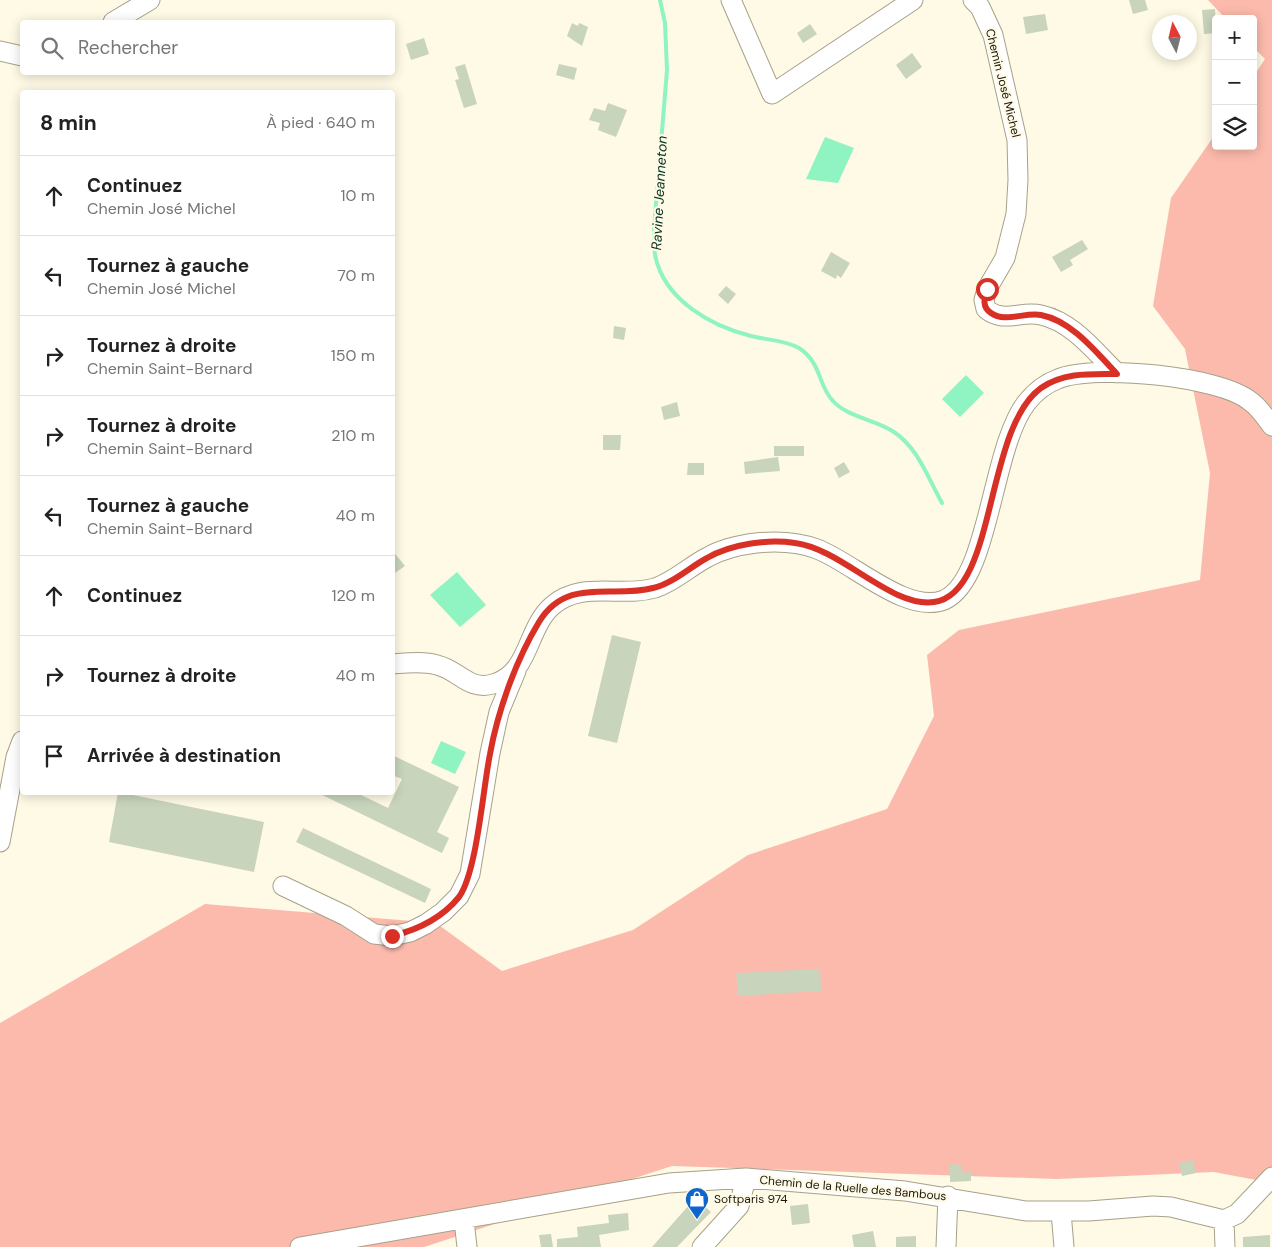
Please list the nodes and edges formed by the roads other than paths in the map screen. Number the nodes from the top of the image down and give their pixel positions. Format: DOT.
graph roads {
  1 [pos="150,0"];
  2 [pos="731,0"];
  3 [pos="913,0"];
  4 [pos="972,0"];
  5 [pos="116,20"];
  6 [pos="0,51"];
  7 [pos="20,56"];
  8 [pos="1117,374"];
  9 [pos="1272,426"];
  10 [pos="395,664"];
  11 [pos="516,671"];
  12 [pos="20,746"];
  13 [pos="4,804"];
  14 [pos="0,842"];
  15 [pos="283,886"];
  16 [pos="746,1178"];
  17 [pos="1272,1178"];
  18 [pos="948,1196"];
  19 [pos="1061,1212"];
  20 [pos="464,1220"];
  21 [pos="1224,1220"];
  22 [pos="300,1247"];
  23 [pos="467,1247"];
  24 [pos="702,1247"];
  25 [pos="946,1247"];
  26 [pos="1064,1247"];
  27 [pos="1225,1247"];
  1 -- 5 [label="street"];
  2 -- 3 [label="street"];
  4 -- 8 [label="street, Chemin José Michel"];
  6 -- 7 [label="street"];
  8 -- 9 [label="street"];
  8 -- 11 [label="street"];
  10 -- 11 [label="street"];
  11 -- 15 [label="street"];
  12 -- 13 [label="street"];
  13 -- 14 [label="street"];
  16 -- 18 [label="street, Chemin de la Ruelle des Bambous"];
  16 -- 20 [label="street, Chemin de la Ruelle des Bambous"];
  16 -- 24 [label="street"];
  17 -- 21 [label="street"];
  18 -- 19 [label="street, Chemin de la Ruelle des Bambous"];
  18 -- 25 [label="street"];
  19 -- 21 [label="street, Chemin de la Ruelle des Bambous"];
  19 -- 26 [label="street"];
  20 -- 22 [label="street, Chemin de la Ruelle des Bambous"];
  20 -- 23 [label="street"];
  21 -- 27 [label="street"];
}
